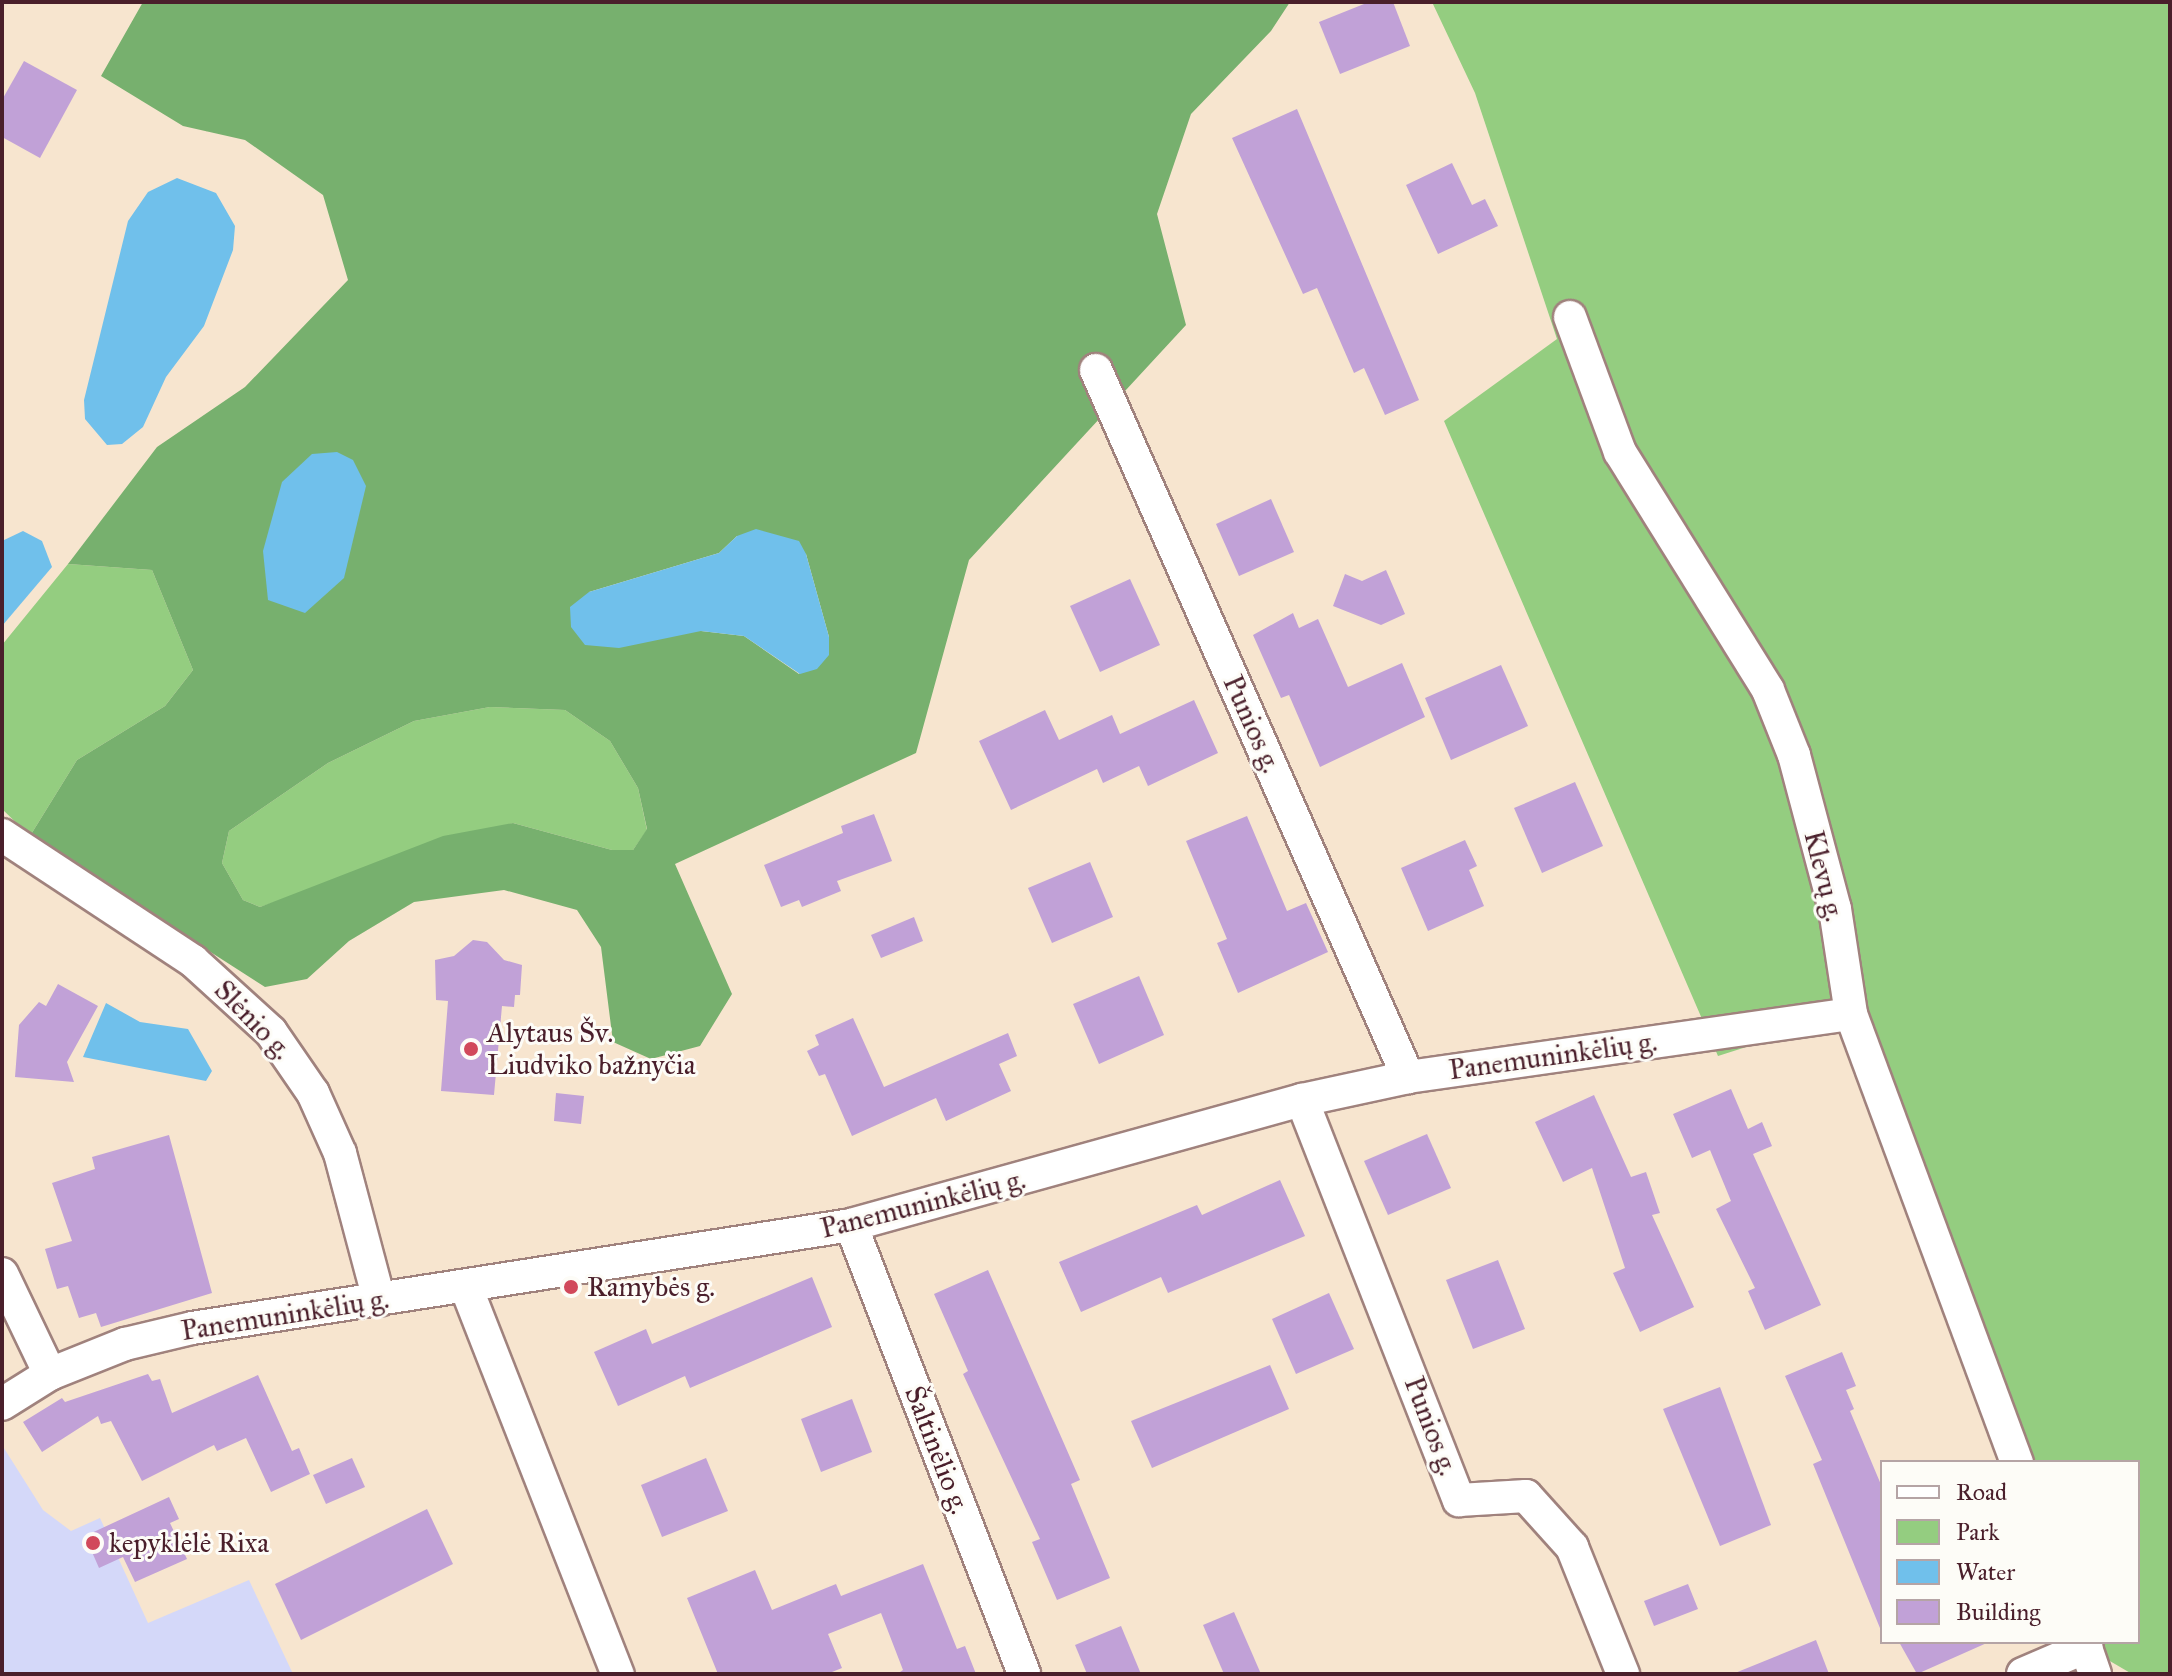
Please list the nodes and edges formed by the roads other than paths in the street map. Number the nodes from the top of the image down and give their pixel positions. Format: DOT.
graph roads {
  1 [pos="1570,317"];
  2 [pos="1096,370"];
  3 [pos="2,835"];
  4 [pos="1851,1014"];
  5 [pos="1408,1077"];
  6 [pos="1302,1100"];
  7 [pos="851,1225"];
  8 [pos="2,1274"];
  9 [pos="466,1287"];
  10 [pos="379,1300"];
  11 [pos="50,1374"];
  12 [pos="2,1404"];
  13 [pos="2016,1460"];
  14 [pos="2088,1654"];
  15 [pos="618,1674"];
  16 [pos="1024,1674"];
  17 [pos="1623,1674"];
  18 [pos="2023,1674"];
  1 -- 4 [label="street, Klevų g."];
  2 -- 5 [label="street, Punios g."];
  3 -- 10 [label="street, Slėnio g."];
  4 -- 5 [label="street, Panemuninkėlių g."];
  4 -- 13 [label="street, Klevų g."];
  5 -- 6 [label="street, Panemuninkėlių g."];
  6 -- 7 [label="street, Panemuninkėlių g."];
  6 -- 17 [label="street, Punios g."];
  7 -- 9 [label="street, Panemuninkėlių g."];
  7 -- 16 [label="street, Šaltinėlio g."];
  8 -- 11 [label="street"];
  9 -- 10 [label="street, Panemuninkėlių g."];
  9 -- 15 [label="street"];
  10 -- 11 [label="street, Panemuninkėlių g."];
  11 -- 12 [label="street, Panemuninkėlių g."];
  14 -- 18 [label="street"];
}
